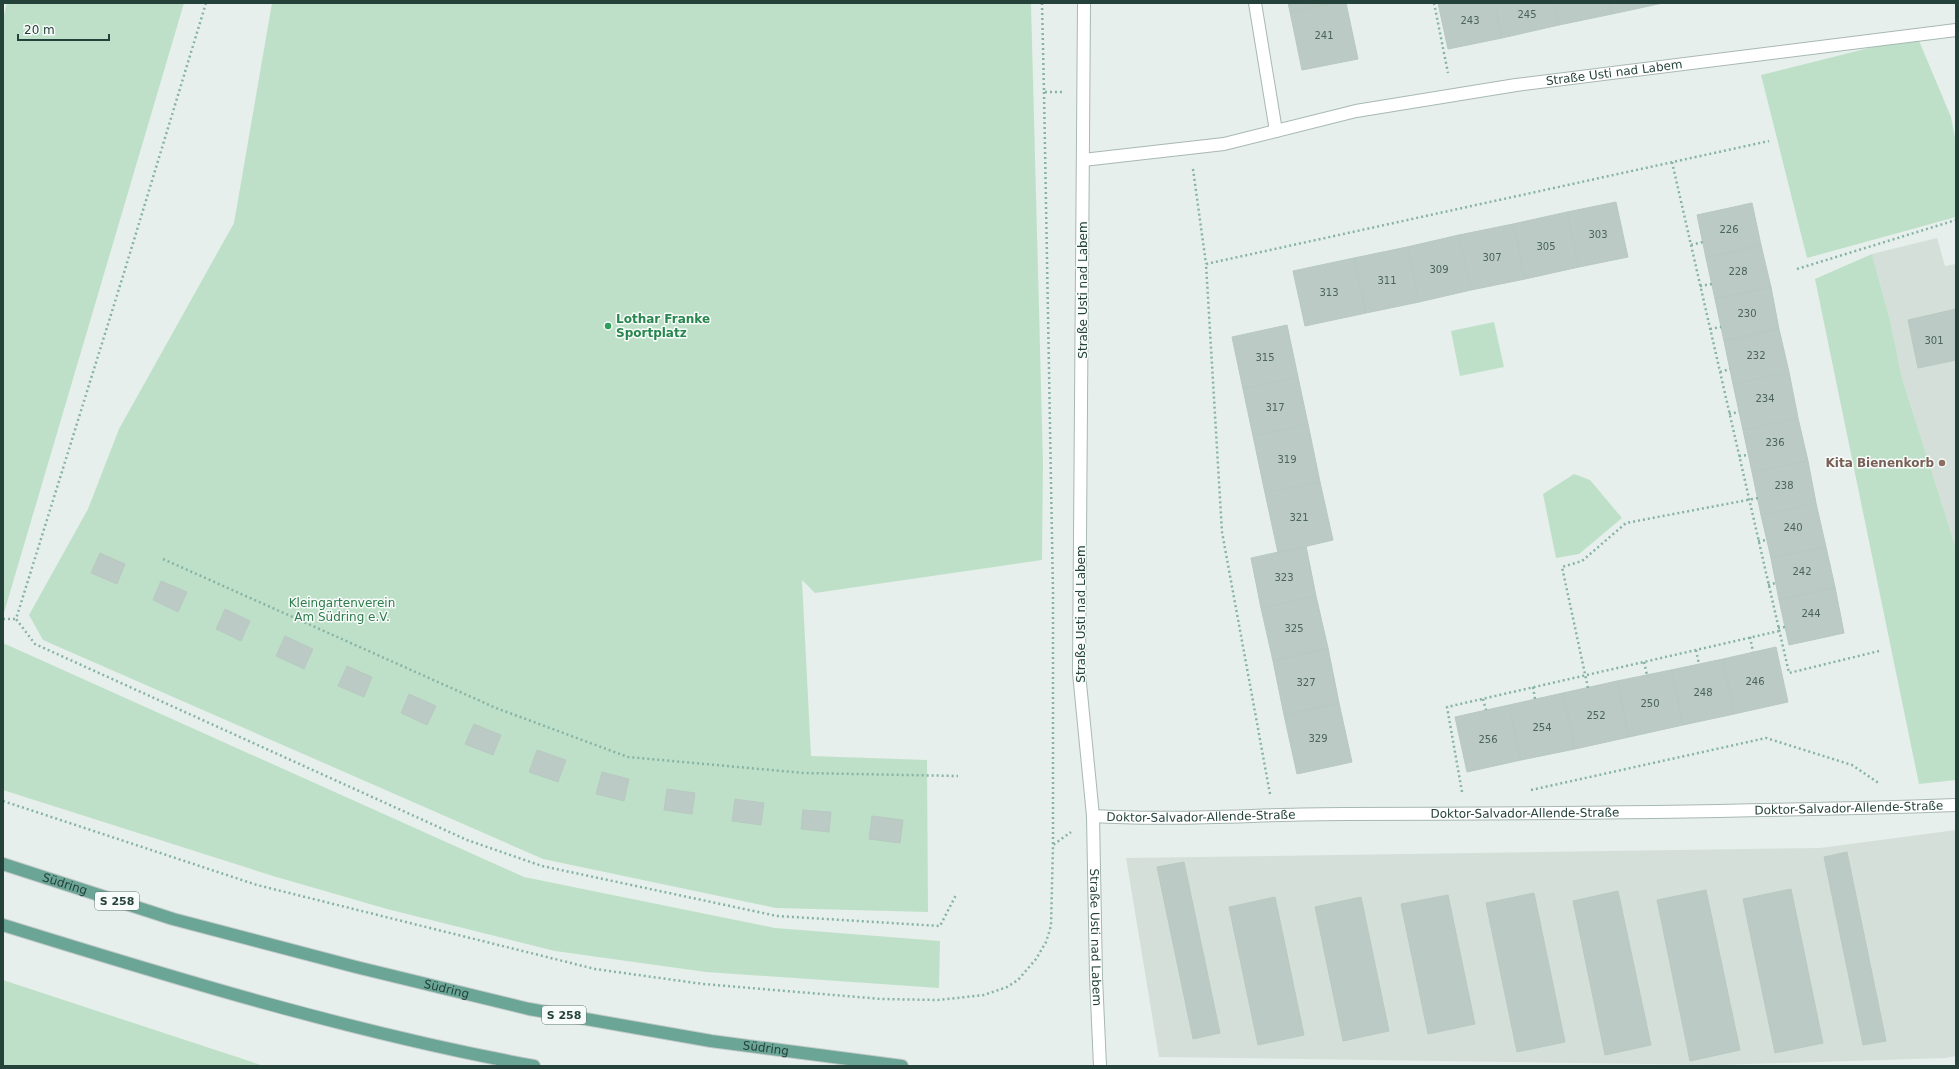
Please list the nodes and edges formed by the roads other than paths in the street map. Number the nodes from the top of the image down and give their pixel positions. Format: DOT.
graph roads {
  1 [pos="1084,3"];
  2 [pos="1255,3"];
  3 [pos="1956,30"];
  4 [pos="1276,131"];
  5 [pos="1084,160"];
  6 [pos="1956,805"];
  7 [pos="1093,816"];
  8 [pos="3,864"];
  9 [pos="3,924"];
  10 [pos="534,1066"];
  11 [pos="902,1066"];
  12 [pos="1100,1066"];
  1 -- 5 [label="street, Straße Usti nad Labem"];
  2 -- 4 [label="street"];
  3 -- 4 [label="street, Straße Usti nad Labem"];
  4 -- 5 [label="street, Straße Usti nad Labem"];
  5 -- 7 [label="street, Straße Usti nad Labem"];
  6 -- 7 [label="street, Doktor-Salvador-Allende-Straße"];
  7 -- 12 [label="street, Straße Usti nad Labem"];
  8 -- 11 [label="main road, Südring / S 258"];
  9 -- 10 [label="main road"];
}
